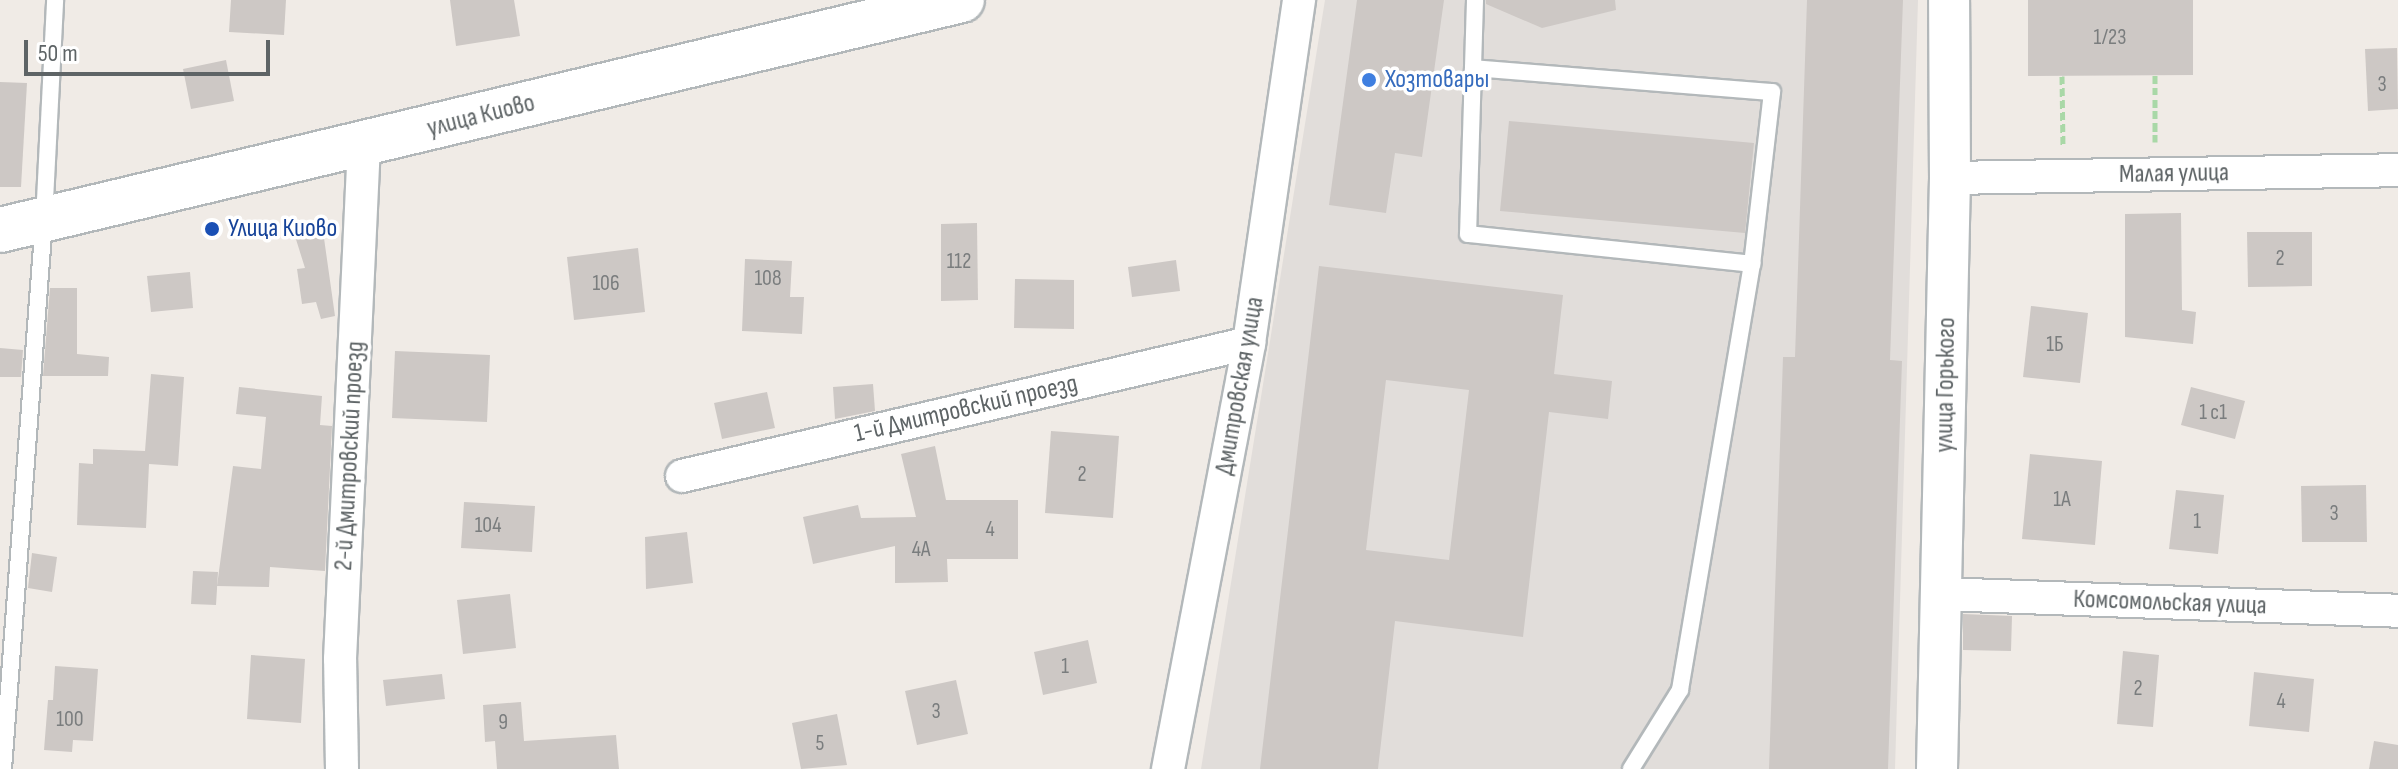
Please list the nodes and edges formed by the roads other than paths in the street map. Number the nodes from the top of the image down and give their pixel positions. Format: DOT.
graph roads {
  1 [pos="55,0"];
  2 [pos="962,0"];
  3 [pos="1299,0"];
  4 [pos="1475,0"];
  5 [pos="1949,0"];
  6 [pos="1473,68"];
  7 [pos="364,144"];
  8 [pos="2398,170"];
  9 [pos="1950,178"];
  10 [pos="44,220"];
  11 [pos="0,230"];
  12 [pos="1752,264"];
  13 [pos="1249,343"];
  14 [pos="682,476"];
  15 [pos="1941,594"];
  16 [pos="2398,611"];
  17 [pos="3,769"];
  18 [pos="342,769"];
  19 [pos="1168,769"];
  20 [pos="1631,769"];
  21 [pos="1937,769"];
  1 -- 10 [label="lane"];
  2 -- 7 [label="main road, улица Киово"];
  3 -- 13 [label="street, Дмитровская улица"];
  4 -- 6 [label="lane"];
  5 -- 9 [label="street, улица Горького"];
  6 -- 12 [label="lane"];
  6 -- 12 [label="lane"];
  7 -- 10 [label="main road, улица Киово"];
  7 -- 18 [label="street, 2-й Дмитровский проезд"];
  8 -- 9 [label="street, Малая улица"];
  9 -- 15 [label="street, улица Горького"];
  10 -- 11 [label="main road, улица Киово"];
  10 -- 17 [label="lane"];
  12 -- 20 [label="lane"];
  13 -- 14 [label="street, 1-й Дмитровский проезд"];
  13 -- 19 [label="street, Дмитровская улица"];
  15 -- 16 [label="street, Комсомольская улица"];
  15 -- 21 [label="street, улица Горького"];
}
